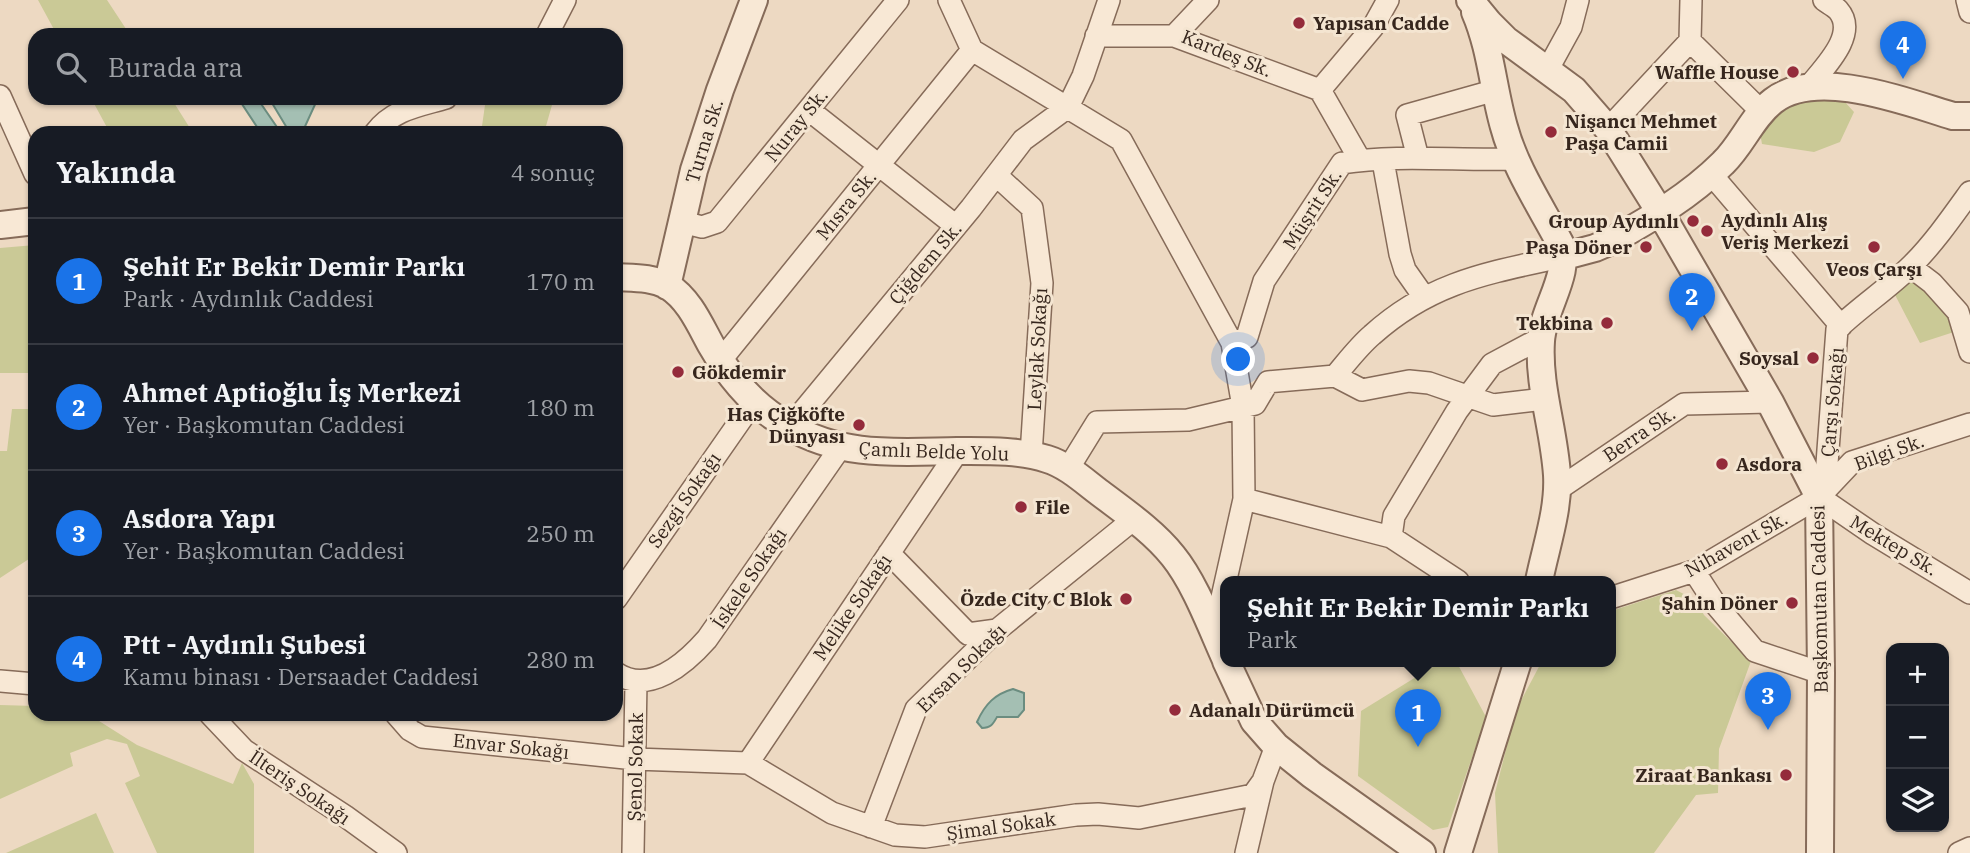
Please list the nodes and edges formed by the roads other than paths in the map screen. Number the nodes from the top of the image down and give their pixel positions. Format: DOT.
graph roads {
  1 [pos="565,0"];
  2 [pos="754,0"];
  3 [pos="898,0"];
  4 [pos="949,0"];
  5 [pos="1109,0"];
  6 [pos="1208,0"];
  7 [pos="1388,0"];
  8 [pos="1470,0"];
  9 [pos="1578,0"];
  10 [pos="1691,0"];
  11 [pos="1824,0"];
  12 [pos="1967,0"];
  13 [pos="1970,12"];
  14 [pos="551,28"];
  15 [pos="1096,36"];
  16 [pos="1174,36"];
  17 [pos="1690,41"];
  18 [pos="972,50"];
  19 [pos="1542,65"];
  20 [pos="1807,89"];
  21 [pos="1320,90"];
  22 [pos="1496,90"];
  23 [pos="0,96"];
  24 [pos="424,105"];
  25 [pos="1068,107"];
  26 [pos="809,110"];
  27 [pos="1762,112"];
  28 [pos="1970,116"];
  29 [pos="379,126"];
  30 [pos="1608,129"];
  31 [pos="28,158"];
  32 [pos="1418,158"];
  33 [pos="1515,159"];
  34 [pos="1360,160"];
  35 [pos="1384,161"];
  36 [pos="880,164"];
  37 [pos="1711,174"];
  38 [pos="996,175"];
  39 [pos="1970,192"];
  40 [pos="1660,212"];
  41 [pos="682,222"];
  42 [pos="28,223"];
  43 [pos="0,225"];
  44 [pos="956,226"];
  45 [pos="1565,256"];
  46 [pos="1910,267"];
  47 [pos="623,277"];
  48 [pos="667,286"];
  49 [pos="1424,297"];
  50 [pos="1841,326"];
  51 [pos="1541,338"];
  52 [pos="1239,340"];
  53 [pos="1970,351"];
  54 [pos="721,360"];
  55 [pos="1335,376"];
  56 [pos="1468,396"];
  57 [pos="1544,399"];
  58 [pos="754,401"];
  59 [pos="1770,402"];
  60 [pos="1243,407"];
  61 [pos="1970,424"];
  62 [pos="790,427"];
  63 [pos="840,448"];
  64 [pos="958,452"];
  65 [pos="1031,455"];
  66 [pos="1068,469"];
  67 [pos="1557,490"];
  68 [pos="1819,498"];
  69 [pos="1244,499"];
  70 [pos="1134,519"];
  71 [pos="1391,537"];
  72 [pos="889,553"];
  73 [pos="1694,571"];
  74 [pos="1226,576"];
  75 [pos="1450,576"];
  76 [pos="1540,576"];
  77 [pos="623,589"];
  78 [pos="1970,593"];
  79 [pos="1616,596"];
  80 [pos="1220,603"];
  81 [pos="997,631"];
  82 [pos="1213,633"];
  83 [pos="1220,648"];
  84 [pos="1229,667"];
  85 [pos="1516,667"];
  86 [pos="1821,673"];
  87 [pos="626,677"];
  88 [pos="0,681"];
  89 [pos="28,683"];
  90 [pos="217,721"];
  91 [pos="402,721"];
  92 [pos="1276,746"];
  93 [pos="635,759"];
  94 [pos="748,764"];
  95 [pos="1263,781"];
  96 [pos="871,827"];
  97 [pos="895,844"];
  98 [pos="1970,848"];
  99 [pos="396,853"];
  100 [pos="633,853"];
  101 [pos="1246,853"];
  102 [pos="1422,853"];
  103 [pos="1458,853"];
  104 [pos="1820,853"];
  105 [pos="1959,853"];
  1 -- 14 [label="street"];
  2 -- 41 [label="street, Turna Sk."];
  3 -- 26 [label="street, Nuray Sk."];
  4 -- 18 [label="street"];
  5 -- 15 [label="street"];
  6 -- 16 [label="street, Kardeş Sk."];
  7 -- 21 [label="street"];
  8 -- 19 [label="street, Başkomutan Caddesi"];
  8 -- 22 [label="street"];
  9 -- 19 [label="street"];
  10 -- 17 [label="street"];
  11 -- 20 [label="street"];
  12 -- 13 [label="street"];
  15 -- 16 [label="street"];
  15 -- 25 [label="street"];
  16 -- 21 [label="street, Kardeş Sk."];
  17 -- 27 [label="street"];
  17 -- 30 [label="street"];
  18 -- 25 [label="street"];
  18 -- 36 [label="street, Mısra Sk."];
  19 -- 22 [label="street"];
  19 -- 30 [label="street, Başkomutan Caddesi"];
  20 -- 27 [label="street"];
  20 -- 28 [label="street"];
  21 -- 34 [label="street"];
  22 -- 32 [label="street"];
  22 -- 33 [label="street"];
  23 -- 31 [label="street"];
  24 -- 29 [label="street"];
  25 -- 38 [label="street, Çiğdem Sk."];
  25 -- 52 [label="street"];
  26 -- 36 [label="street"];
  26 -- 41 [label="street, Nuray Sk."];
  27 -- 37 [label="street"];
  30 -- 40 [label="street, Başkomutan Caddesi"];
  32 -- 33 [label="street, Müşrit Sk."];
  32 -- 35 [label="street, Müşrit Sk."];
  33 -- 45 [label="street"];
  34 -- 35 [label="street, Müşrit Sk."];
  34 -- 52 [label="street, Müşrit Sk."];
  35 -- 49 [label="street"];
  36 -- 44 [label="street"];
  36 -- 54 [label="street, Mısra Sk."];
  37 -- 40 [label="street"];
  37 -- 50 [label="street"];
  38 -- 44 [label="street, Çiğdem Sk."];
  38 -- 65 [label="street, Leylak Sokağı"];
  39 -- 46 [label="street, Çarşı Sokağı"];
  40 -- 45 [label="street"];
  40 -- 59 [label="street, Başkomutan Caddesi"];
  41 -- 48 [label="street, Turna Sk."];
  42 -- 43 [label="street"];
  44 -- 62 [label="street, Çiğdem Sk."];
  45 -- 49 [label="street"];
  45 -- 51 [label="street"];
  46 -- 50 [label="street, Çarşı Sokağı"];
  46 -- 53 [label="street"];
  47 -- 48 [label="street"];
  48 -- 54 [label="street, Çamlı Belde Yolu"];
  49 -- 55 [label="street"];
  50 -- 68 [label="street, Çarşı Sokağı"];
  51 -- 56 [label="street"];
  51 -- 57 [label="street"];
  52 -- 60 [label="street"];
  54 -- 58 [label="street, Çamlı Belde Yolu"];
  55 -- 56 [label="street"];
  55 -- 60 [label="street"];
  56 -- 57 [label="street"];
  56 -- 71 [label="street"];
  57 -- 67 [label="street"];
  58 -- 62 [label="street, Çamlı Belde Yolu"];
  58 -- 77 [label="street, Sezgi Sokağı"];
  59 -- 67 [label="street, Berra Sk."];
  59 -- 68 [label="street, Başkomutan Caddesi"];
  60 -- 66 [label="street"];
  60 -- 69 [label="street"];
  61 -- 68 [label="street, Bilgi Sk."];
  62 -- 63 [label="street, Çamlı Belde Yolu"];
  63 -- 64 [label="street, Çamlı Belde Yolu"];
  63 -- 87 [label="street, İskele Sokağı"];
  64 -- 65 [label="street, Çamlı Belde Yolu"];
  64 -- 72 [label="street, Melike Sokağı"];
  65 -- 66 [label="street, Çamlı Belde Yolu"];
  66 -- 70 [label="street, Çamlı Belde Yolu"];
  67 -- 76 [label="street"];
  68 -- 73 [label="street, Nihavent Sk."];
  68 -- 78 [label="street, Mektep Sk."];
  68 -- 86 [label="street, Başkomutan Caddesi"];
  69 -- 71 [label="street"];
  69 -- 74 [label="street"];
  70 -- 81 [label="street, Ersan Sokağı"];
  70 -- 82 [label="street, Çamlı Belde Yolu"];
  71 -- 75 [label="street"];
  72 -- 81 [label="street"];
  72 -- 94 [label="street, Melike Sokağı"];
  73 -- 79 [label="street, Nihavent Sk."];
  73 -- 86 [label="street"];
  80 -- 82 [label="street"];
  81 -- 96 [label="street, Ersan Sokağı"];
  82 -- 83 [label="street, Çamlı Belde Yolu"];
  84 -- 92 [label="street, Çamlı Belde Yolu"];
  85 -- 103 [label="street"];
  86 -- 104 [label="street, Başkomutan Caddesi"];
  87 -- 93 [label="street, Şenol Sokak"];
  88 -- 89 [label="street"];
  90 -- 99 [label="street, İlteriş Sokağı"];
  91 -- 93 [label="street, Envar Sokağı"];
  92 -- 95 [label="street"];
  92 -- 102 [label="street, Çamlı Belde Yolu"];
  93 -- 94 [label="street, Envar Sokağı"];
  93 -- 100 [label="street, Şenol Sokak"];
  94 -- 96 [label="street, Şimal Sokak"];
  95 -- 97 [label="street, Şimal Sokak"];
  95 -- 101 [label="street"];
  96 -- 97 [label="street, Şimal Sokak"];
  98 -- 105 [label="street"];
}
